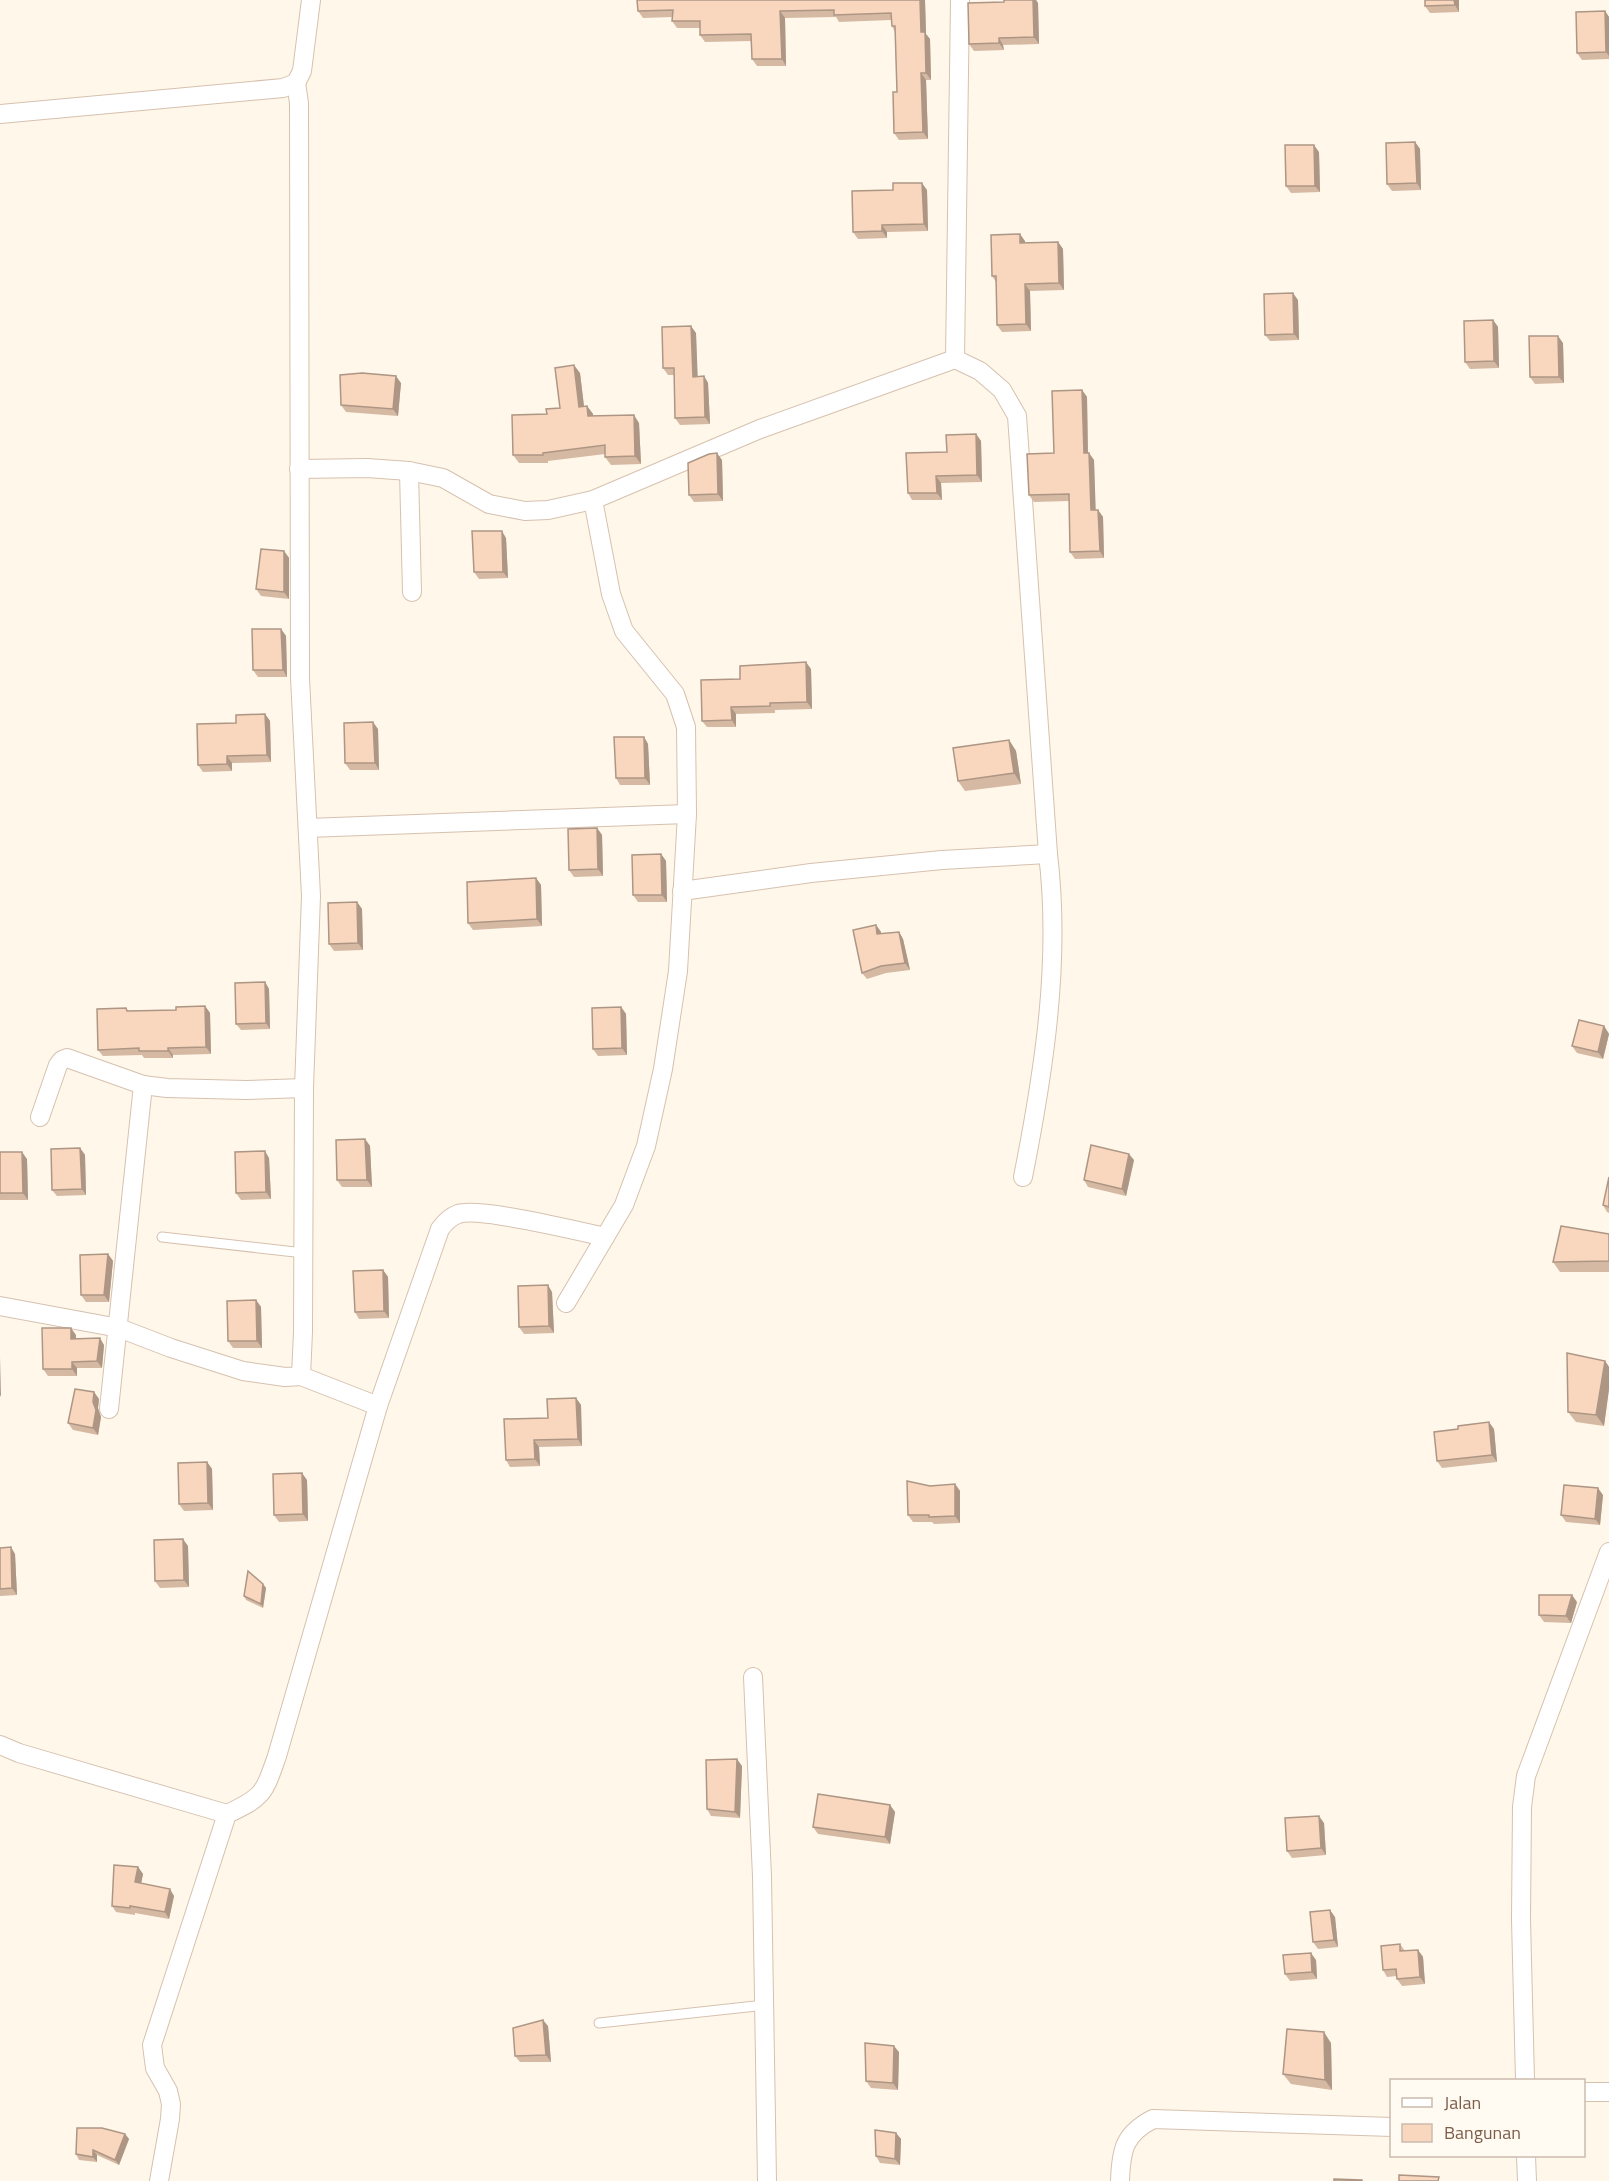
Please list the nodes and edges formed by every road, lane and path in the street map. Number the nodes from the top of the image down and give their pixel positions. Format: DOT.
graph roads {
  1 [pos="311,0"];
  2 [pos="960,0"];
  3 [pos="296,83"];
  4 [pos="0,114"];
  5 [pos="955,359"];
  6 [pos="299,469"];
  7 [pos="409,471"];
  8 [pos="593,500"];
  9 [pos="412,592"];
  10 [pos="687,814"];
  11 [pos="308,828"];
  12 [pos="1048,854"];
  13 [pos="682,891"];
  14 [pos="143,1085"];
  15 [pos="304,1088"];
  16 [pos="40,1117"];
  17 [pos="1023,1177"];
  18 [pos="162,1237"];
  19 [pos="605,1237"];
  20 [pos="304,1253"];
  21 [pos="566,1303"];
  22 [pos="0,1306"];
  23 [pos="118,1328"];
  24 [pos="301,1376"];
  25 [pos="378,1406"];
  26 [pos="109,1409"];
  27 [pos="1609,1552"];
  28 [pos="753,1677"];
  29 [pos="0,1745"];
  30 [pos="227,1814"];
  31 [pos="765,2005"];
  32 [pos="599,2023"];
  33 [pos="1525,2079"];
  34 [pos="1585,2092"];
  35 [pos="1609,2092"];
  36 [pos="1390,2127"];
  37 [pos="1526,2157"];
  38 [pos="159,2181"];
  39 [pos="767,2181"];
  40 [pos="1120,2181"];
  41 [pos="1527,2181"];
  1 -- 3 [label="street"];
  2 -- 5 [label="street"];
  3 -- 4 [label="street"];
  3 -- 6 [label="street"];
  5 -- 8 [label="street"];
  5 -- 12 [label="street"];
  6 -- 7 [label="street"];
  6 -- 11 [label="street"];
  7 -- 8 [label="street"];
  7 -- 9 [label="street"];
  8 -- 10 [label="street"];
  10 -- 11 [label="street"];
  10 -- 13 [label="street"];
  11 -- 15 [label="street"];
  12 -- 13 [label="street"];
  12 -- 17 [label="street"];
  13 -- 19 [label="street"];
  14 -- 15 [label="street"];
  14 -- 16 [label="street"];
  14 -- 23 [label="street"];
  15 -- 20 [label="street"];
  18 -- 20 [label="lane"];
  19 -- 21 [label="street"];
  19 -- 25 [label="street"];
  20 -- 24 [label="street"];
  22 -- 23 [label="street"];
  23 -- 24 [label="street"];
  23 -- 26 [label="street"];
  24 -- 25 [label="street"];
  25 -- 30 [label="street"];
  27 -- 33 [label="street"];
  28 -- 31 [label="street"];
  29 -- 30 [label="street"];
  30 -- 38 [label="street"];
  31 -- 32 [label="lane"];
  31 -- 39 [label="street"];
  34 -- 35 [label="street"];
  36 -- 40 [label="street"];
  37 -- 41 [label="street"];
}
